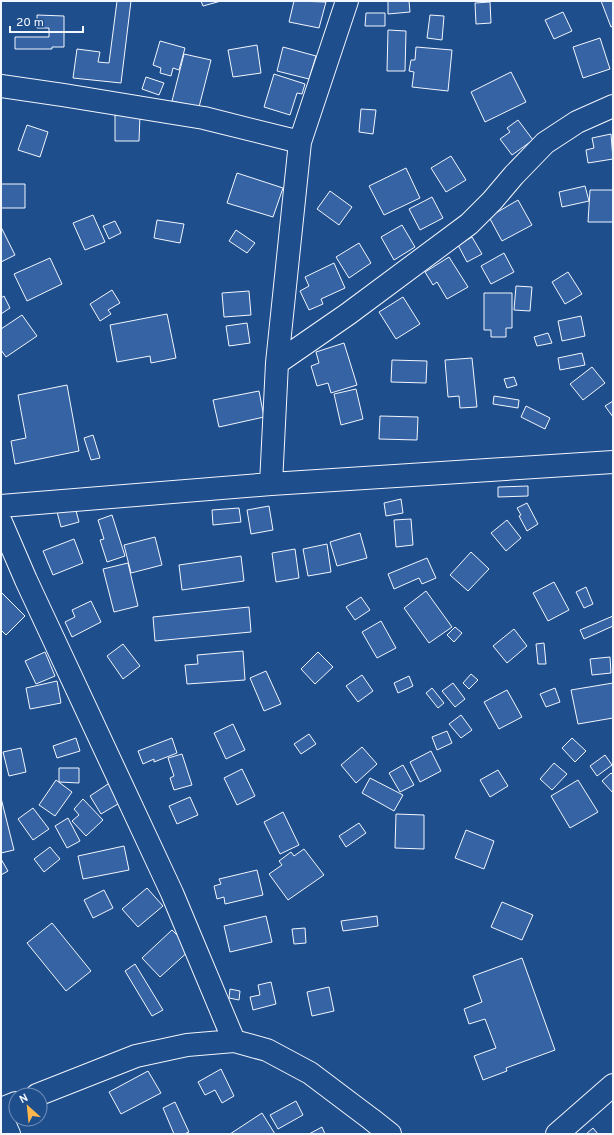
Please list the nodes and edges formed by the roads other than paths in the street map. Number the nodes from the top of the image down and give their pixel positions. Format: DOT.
graph roads {
  1 [pos="347,1"];
  2 [pos="1,86"];
  3 [pos="613,106"];
  4 [pos="300,142"];
  5 [pos="277,363"];
  6 [pos="613,462"];
  7 [pos="271,484"];
  8 [pos="1,506"];
  9 [pos="1,522"];
  10 [pos="234,1041"];
  11 [pos="613,1085"];
  12 [pos="48,1091"];
  13 [pos="1,1116"];
  14 [pos="9,1134"];
  15 [pos="390,1134"];
  16 [pos="557,1134"];
  1 -- 4 [label="street"];
  2 -- 4 [label="street"];
  3 -- 5 [label="street"];
  4 -- 5 [label="street"];
  5 -- 7 [label="street"];
  6 -- 7 [label="street"];
  7 -- 8 [label="street"];
  9 -- 10 [label="street"];
  10 -- 12 [label="street"];
  10 -- 15 [label="street"];
  11 -- 16 [label="street"];
  13 -- 14 [label="street"];
}
